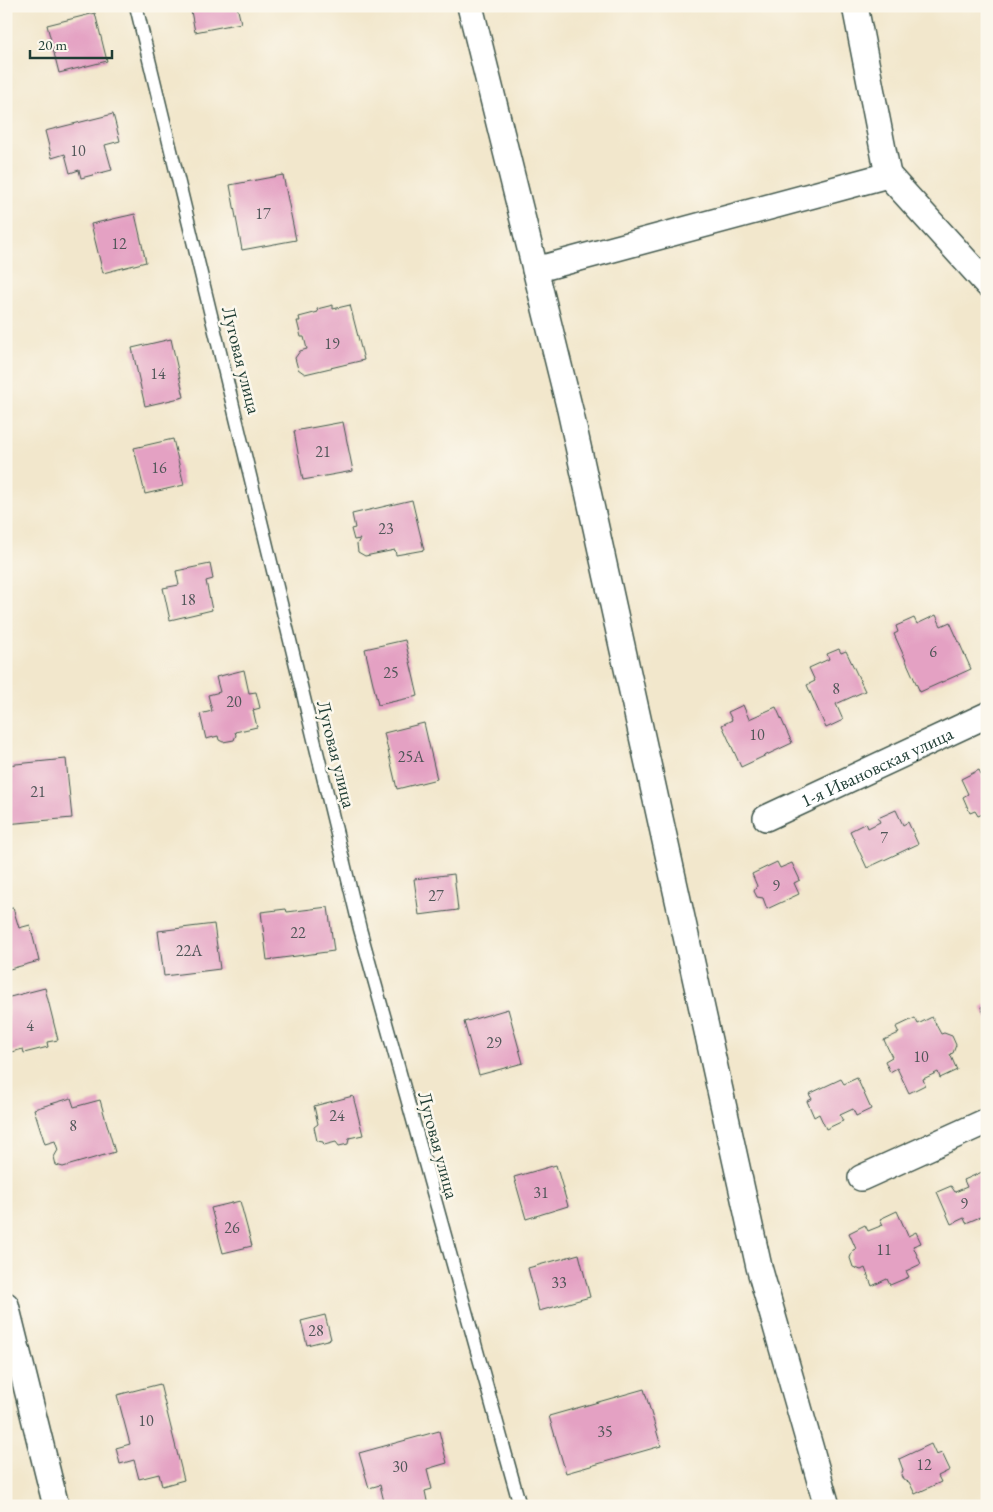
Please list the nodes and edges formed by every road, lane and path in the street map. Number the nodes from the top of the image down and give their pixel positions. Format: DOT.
graph roads {
  1 [pos="136,6"];
  2 [pos="470,6"];
  3 [pos="855,6"];
  4 [pos="888,175"];
  5 [pos="535,270"];
  6 [pos="987,284"];
  7 [pos="987,715"];
  8 [pos="766,818"];
  9 [pos="987,1121"];
  10 [pos="861,1178"];
  11 [pos="6,1305"];
  12 [pos="56,1506"];
  13 [pos="520,1506"];
  14 [pos="827,1506"];
  1 -- 13 [label="lane, Луговая улица"];
  2 -- 5 [label="street"];
  3 -- 4 [label="street"];
  4 -- 5 [label="street"];
  4 -- 6 [label="street"];
  5 -- 14 [label="street"];
  7 -- 8 [label="street, 1-я Ивановская улица"];
  9 -- 10 [label="street"];
  11 -- 12 [label="street"];
}
